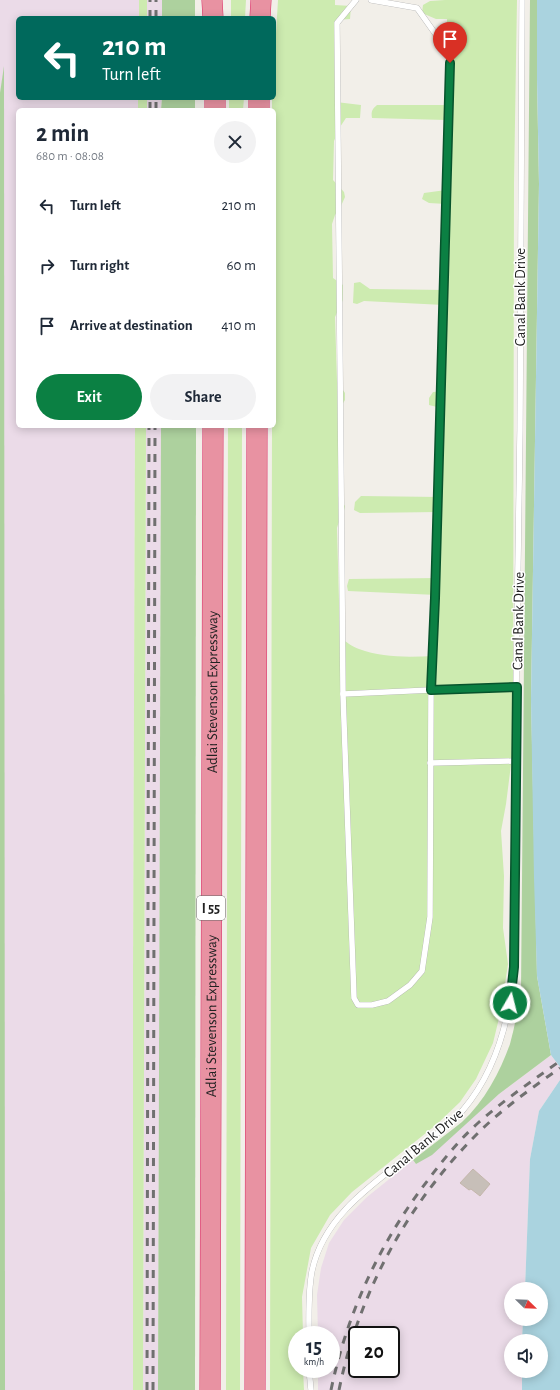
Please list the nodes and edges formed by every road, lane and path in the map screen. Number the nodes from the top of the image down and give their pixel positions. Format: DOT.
graph roads {
  1 [pos="212,0"];
  2 [pos="217,0"];
  3 [pos="261,0"];
  4 [pos="356,0"];
  5 [pos="371,0"];
  6 [pos="522,0"];
  7 [pos="213,16"];
  8 [pos="216,16"];
  9 [pos="260,16"];
  10 [pos="213,428"];
  11 [pos="257,428"];
  12 [pos="517,687"];
  13 [pos="431,690"];
  14 [pos="343,694"];
  15 [pos="515,761"];
  16 [pos="430,763"];
  17 [pos="309,1326"];
  18 [pos="310,1378"];
  19 [pos="210,1390"];
  20 [pos="255,1390"];
  21 [pos="311,1390"];
  1 -- 7 [label="highway"];
  2 -- 8 [label="highway"];
  3 -- 9 [label="highway"];
  4 -- 14 [label="lane"];
  5 -- 13 [label="lane"];
  6 -- 12 [label="lane, Canal Bank Drive"];
  10 -- 19 [label="highway, Adlai Stevenson Expressway / I 55"];
  11 -- 20 [label="highway"];
  12 -- 13 [label="lane"];
  12 -- 15 [label="lane, Canal Bank Drive"];
  13 -- 14 [label="lane"];
  13 -- 16 [label="lane"];
  14 -- 16 [label="lane"];
  15 -- 16 [label="lane"];
  15 -- 17 [label="lane, Canal Bank Drive"];
  18 -- 21 [label="lane"];
}
